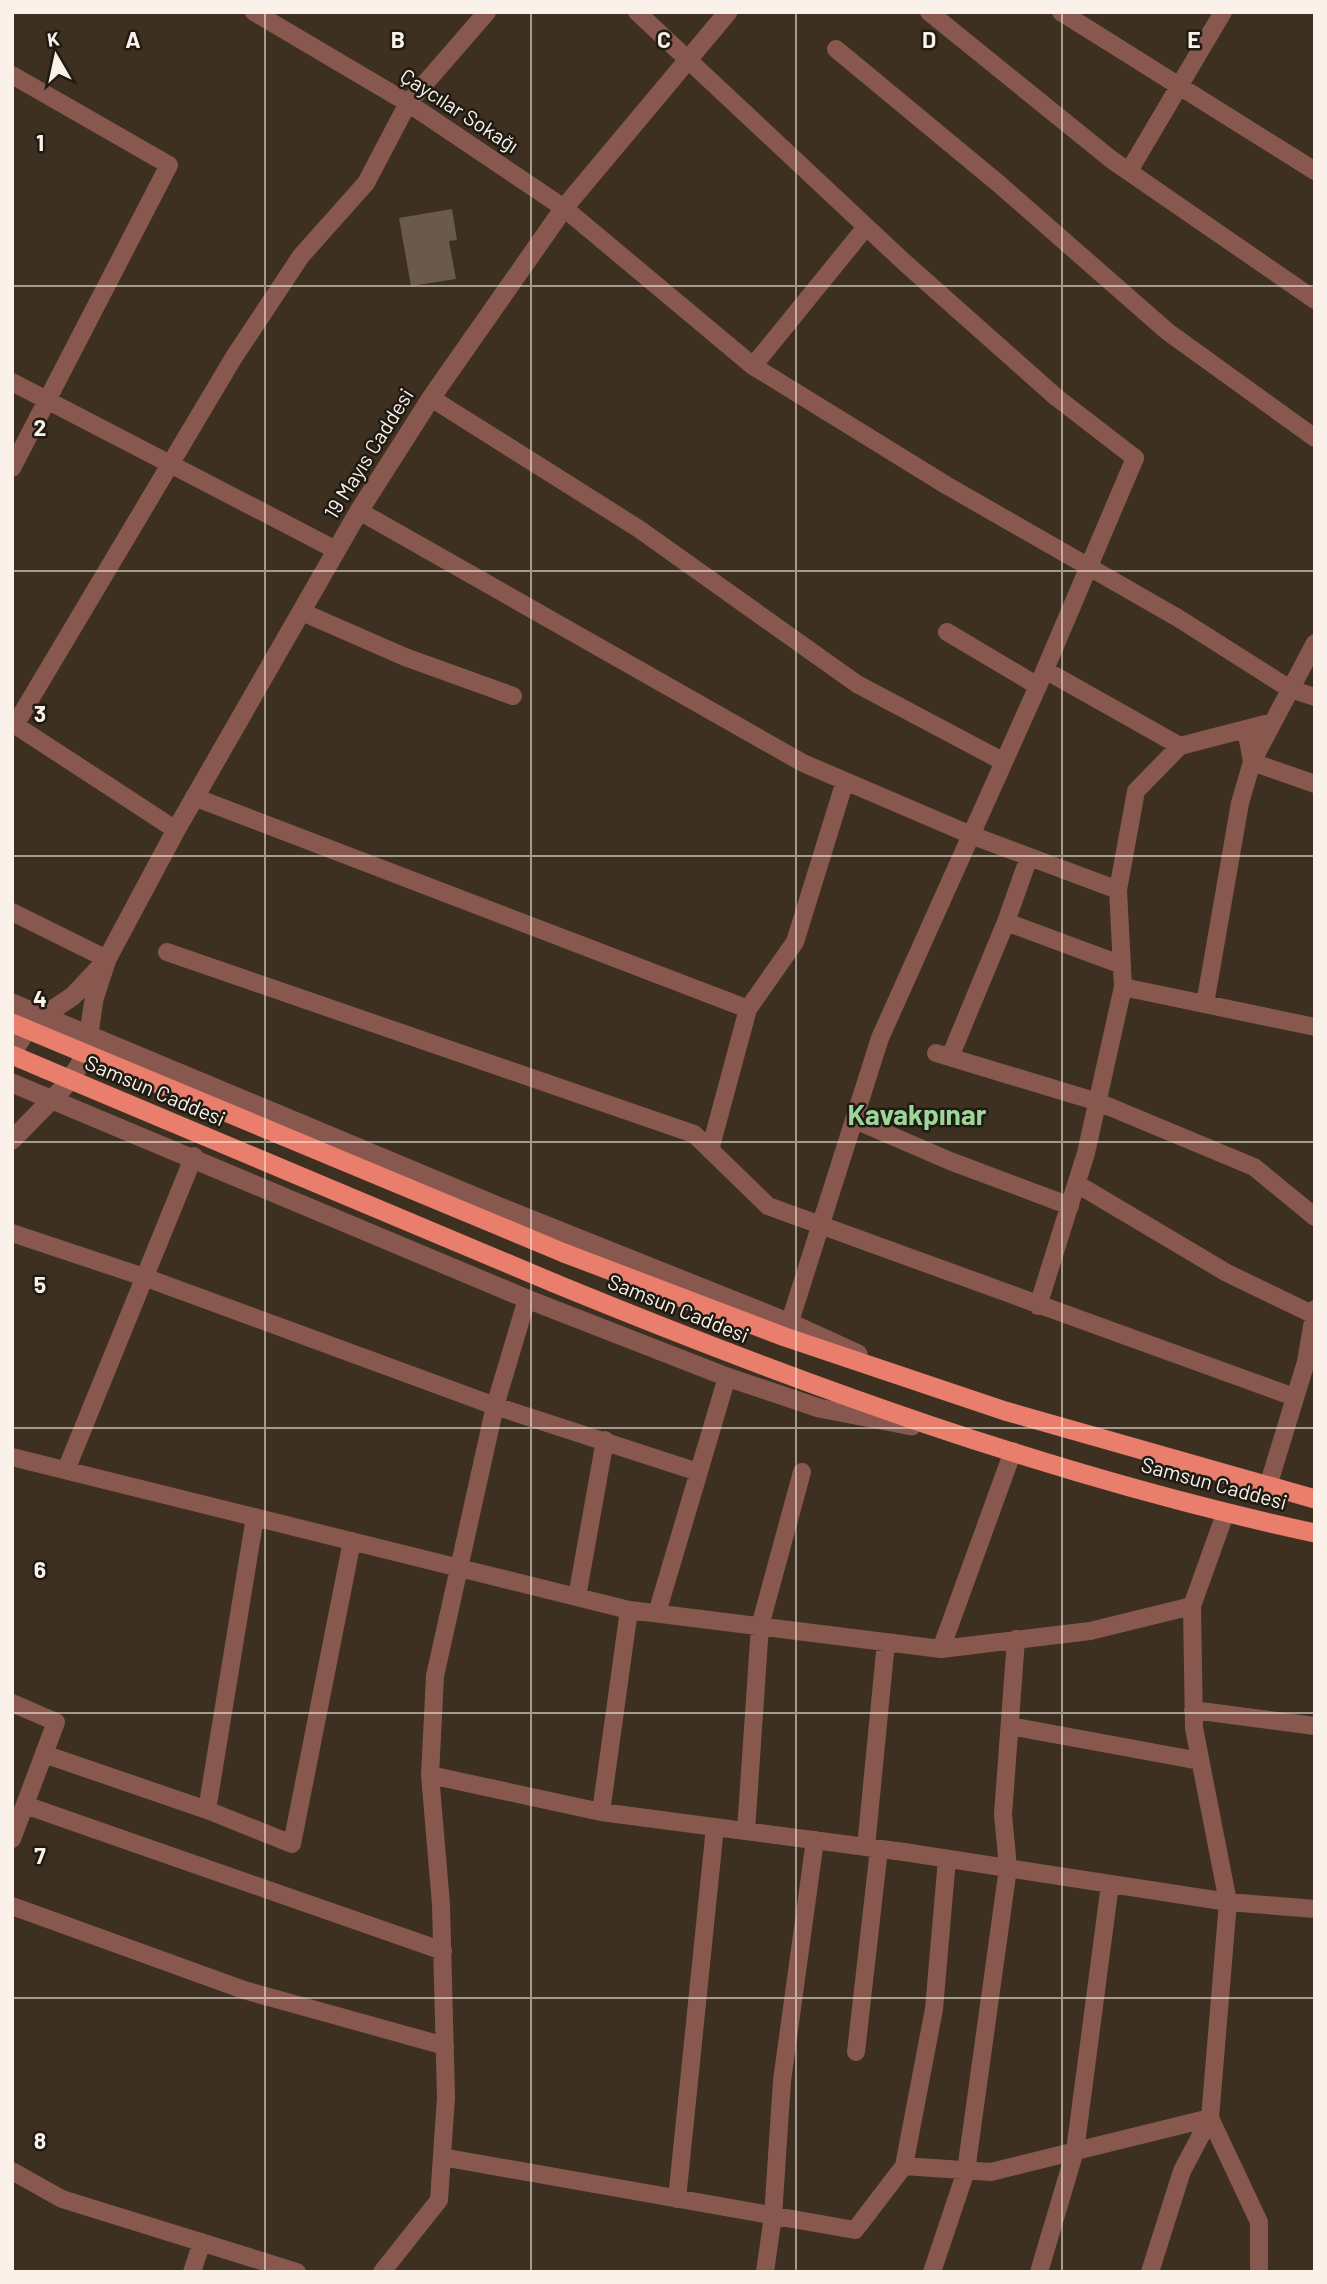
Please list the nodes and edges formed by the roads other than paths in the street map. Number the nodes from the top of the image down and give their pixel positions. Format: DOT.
graph roads {
  1 [pos="254,12"];
  2 [pos="487,12"];
  3 [pos="637,12"];
  4 [pos="728,12"];
  5 [pos="929,12"];
  6 [pos="1061,12"];
  7 [pos="1223,12"];
  8 [pos="836,49"];
  9 [pos="685,61"];
  10 [pos="12,75"];
  11 [pos="1180,87"];
  12 [pos="408,103"];
  13 [pos="1129,171"];
  14 [pos="1315,171"];
  15 [pos="564,208"];
  16 [pos="866,227"];
  17 [pos="1315,300"];
  18 [pos="753,366"];
  19 [pos="12,382"];
  20 [pos="48,398"];
  21 [pos="431,398"];
  22 [pos="1315,438"];
  23 [pos="170,463"];
  24 [pos="12,468"];
  25 [pos="359,511"];
  26 [pos="336,550"];
  27 [pos="1089,568"];
  28 [pos="302,612"];
  29 [pos="947,632"];
  30 [pos="1315,643"];
  31 [pos="1042,678"];
  32 [pos="1290,689"];
  33 [pos="513,696"];
  34 [pos="1315,697"];
  35 [pos="1273,722"];
  36 [pos="14,724"];
  37 [pos="1247,729"];
  38 [pos="1180,746"];
  39 [pos="1004,762"];
  40 [pos="1252,762"];
  41 [pos="845,781"];
  42 [pos="1315,784"];
  43 [pos="194,797"];
  44 [pos="176,830"];
  45 [pos="971,835"];
  46 [pos="1029,857"];
  47 [pos="1118,890"];
  48 [pos="12,912"];
  49 [pos="1006,922"];
  50 [pos="167,952"];
  51 [pos="107,959"];
  52 [pos="1122,965"];
  53 [pos="1123,987"];
  54 [pos="12,1003"];
  55 [pos="1205,1004"];
  56 [pos="748,1009"];
  57 [pos="40,1016"];
  58 [pos="1315,1027"];
  59 [pos="89,1036"];
  60 [pos="14,1043"];
  61 [pos="12,1083"];
  62 [pos="53,1098"];
  63 [pos="1098,1102"];
  64 [pos="855,1120"];
  65 [pos="12,1140"];
  66 [pos="710,1150"];
  67 [pos="194,1156"];
  68 [pos="1077,1184"];
  69 [pos="1070,1206"];
  70 [pos="1315,1217"];
  71 [pos="821,1225"];
  72 [pos="12,1233"];
  73 [pos="144,1277"];
  74 [pos="527,1299"];
  75 [pos="1038,1306"];
  76 [pos="1314,1312"];
  77 [pos="787,1330"];
  78 [pos="727,1377"];
  79 [pos="1294,1397"];
  80 [pos="495,1406"];
  81 [pos="964,1435"];
  82 [pos="605,1440"];
  83 [pos="1013,1451"];
  84 [pos="12,1457"];
  85 [pos="66,1470"];
  86 [pos="698,1472"];
  87 [pos="802,1472"];
  88 [pos="1268,1486"];
  89 [pos="1315,1499"];
  90 [pos="1225,1514"];
  91 [pos="255,1517"];
  92 [pos="1315,1533"];
  93 [pos="352,1541"];
  94 [pos="461,1568"];
  95 [pos="577,1597"];
  96 [pos="1192,1606"];
  97 [pos="629,1610"];
  98 [pos="657,1613"];
  99 [pos="760,1626"];
  100 [pos="1016,1639"];
  101 [pos="886,1642"];
  102 [pos="941,1649"];
  103 [pos="12,1703"];
  104 [pos="1194,1710"];
  105 [pos="1010,1726"];
  106 [pos="1315,1726"];
  107 [pos="44,1754"];
  108 [pos="1200,1761"];
  109 [pos="430,1775"];
  110 [pos="25,1805"];
  111 [pos="207,1810"];
  112 [pos="601,1812"];
  113 [pos="715,1827"];
  114 [pos="747,1831"];
  115 [pos="12,1839"];
  116 [pos="814,1840"];
  117 [pos="873,1848"];
  118 [pos="947,1859"];
  119 [pos="1008,1868"];
  120 [pos="1110,1884"];
  121 [pos="1228,1902"];
  122 [pos="12,1906"];
  123 [pos="1315,1909"];
  124 [pos="443,1951"];
  125 [pos="445,2046"];
  126 [pos="856,2052"];
  127 [pos="1210,2118"];
  128 [pos="1075,2151"];
  129 [pos="442,2157"];
  130 [pos="904,2166"];
  131 [pos="12,2171"];
  132 [pos="966,2171"];
  133 [pos="677,2199"];
  134 [pos="773,2216"];
  135 [pos="202,2242"];
  136 [pos="192,2272"];
  137 [pos="297,2272"];
  138 [pos="382,2272"];
  139 [pos="765,2272"];
  140 [pos="932,2272"];
  141 [pos="1040,2272"];
  142 [pos="1150,2272"];
  143 [pos="1259,2272"];
  1 -- 12 [label="street, Çaycılar Sokağı"];
  2 -- 12 [label="street"];
  3 -- 9 [label="street"];
  4 -- 9 [label="street, 19 Mayıs Caddesi"];
  5 -- 13 [label="street"];
  6 -- 11 [label="street"];
  7 -- 11 [label="street"];
  8 -- 22 [label="street"];
  9 -- 15 [label="street, 19 Mayıs Caddesi"];
  9 -- 16 [label="street"];
  10 -- 20 [label="street"];
  11 -- 13 [label="street"];
  11 -- 14 [label="street"];
  12 -- 15 [label="street, Çaycılar Sokağı"];
  12 -- 23 [label="street"];
  13 -- 17 [label="street"];
  15 -- 18 [label="street, Çaycılar Sokağı"];
  15 -- 21 [label="street, 19 Mayıs Caddesi"];
  16 -- 18 [label="street"];
  16 -- 27 [label="street"];
  18 -- 27 [label="street, Çaycılar Sokağı"];
  19 -- 20 [label="street"];
  20 -- 23 [label="street"];
  20 -- 24 [label="street"];
  21 -- 25 [label="street, 19 Mayıs Caddesi"];
  21 -- 39 [label="street"];
  23 -- 26 [label="street"];
  23 -- 36 [label="street"];
  25 -- 26 [label="street, 19 Mayıs Caddesi"];
  25 -- 41 [label="street"];
  26 -- 28 [label="street, 19 Mayıs Caddesi"];
  27 -- 31 [label="street"];
  27 -- 32 [label="street, Çaycılar Sokağı"];
  28 -- 33 [label="street"];
  28 -- 43 [label="street, 19 Mayıs Caddesi"];
  29 -- 31 [label="street"];
  30 -- 32 [label="street"];
  31 -- 38 [label="street"];
  31 -- 39 [label="street"];
  32 -- 34 [label="street, Çaycılar Sokağı"];
  32 -- 35 [label="street"];
  35 -- 37 [label="street"];
  35 -- 40 [label="street"];
  36 -- 44 [label="street"];
  37 -- 38 [label="street"];
  37 -- 40 [label="street"];
  38 -- 47 [label="street"];
  39 -- 45 [label="street"];
  40 -- 42 [label="street"];
  40 -- 55 [label="street"];
  41 -- 45 [label="street"];
  41 -- 56 [label="street"];
  43 -- 44 [label="street, 19 Mayıs Caddesi"];
  43 -- 56 [label="street"];
  44 -- 51 [label="street, 19 Mayıs Caddesi"];
  45 -- 46 [label="street"];
  45 -- 64 [label="street"];
  46 -- 47 [label="street"];
  46 -- 49 [label="street"];
  47 -- 52 [label="street"];
  48 -- 51 [label="street"];
  49 -- 52 [label="street"];
  49 -- 63 [label="street"];
  50 -- 66 [label="street"];
  51 -- 57 [label="street, 19 Mayıs Caddesi"];
  51 -- 59 [label="street, 19 Mayıs Caddesi"];
  52 -- 53 [label="street"];
  53 -- 55 [label="street"];
  53 -- 63 [label="street"];
  54 -- 57 [label="street"];
  55 -- 58 [label="street"];
  56 -- 66 [label="street"];
  57 -- 59 [label="street"];
  57 -- 60 [label="street, 19 Mayıs Caddesi"];
  59 -- 62 [label="street, 19 Mayıs Caddesi"];
  59 -- 77 [label="street"];
  60 -- 77 [label="highway, Samsun Caddesi, bridge"];
  60 -- 81 [label="highway, Samsun Caddesi, bridge"];
  61 -- 62 [label="street"];
  62 -- 65 [label="street"];
  62 -- 67 [label="street"];
  63 -- 68 [label="street"];
  63 -- 70 [label="street"];
  64 -- 69 [label="street"];
  64 -- 71 [label="street"];
  66 -- 71 [label="street"];
  67 -- 73 [label="street"];
  67 -- 74 [label="street"];
  68 -- 69 [label="street"];
  68 -- 76 [label="street"];
  69 -- 75 [label="street"];
  71 -- 75 [label="street"];
  71 -- 77 [label="street"];
  72 -- 73 [label="street"];
  73 -- 80 [label="street"];
  73 -- 85 [label="street"];
  74 -- 78 [label="street"];
  74 -- 80 [label="street"];
  75 -- 79 [label="street"];
  76 -- 79 [label="street"];
  77 -- 88 [label="highway, Samsun Caddesi"];
  78 -- 81 [label="street"];
  78 -- 86 [label="street"];
  79 -- 88 [label="street"];
  80 -- 82 [label="street"];
  80 -- 94 [label="street"];
  81 -- 83 [label="highway, Samsun Caddesi"];
  82 -- 86 [label="street"];
  82 -- 95 [label="street"];
  83 -- 90 [label="highway, Samsun Caddesi"];
  83 -- 102 [label="street"];
  84 -- 85 [label="street"];
  85 -- 91 [label="street"];
  86 -- 98 [label="street"];
  87 -- 99 [label="street"];
  88 -- 89 [label="highway, Samsun Caddesi"];
  90 -- 92 [label="highway, Samsun Caddesi"];
  90 -- 96 [label="street"];
  91 -- 93 [label="street"];
  91 -- 111 [label="street"];
  93 -- 94 [label="street"];
  93 -- 111 [label="street"];
  94 -- 95 [label="street"];
  94 -- 109 [label="street"];
  95 -- 97 [label="street"];
  96 -- 100 [label="street"];
  96 -- 104 [label="street"];
  97 -- 98 [label="street"];
  97 -- 112 [label="street"];
  98 -- 99 [label="street"];
  99 -- 101 [label="street"];
  99 -- 114 [label="street"];
  100 -- 102 [label="street"];
  100 -- 105 [label="street"];
  101 -- 102 [label="street"];
  101 -- 117 [label="street"];
  103 -- 107 [label="street"];
  104 -- 106 [label="street"];
  104 -- 108 [label="street"];
  105 -- 108 [label="street"];
  105 -- 119 [label="street"];
  107 -- 110 [label="street"];
  107 -- 111 [label="street"];
  108 -- 121 [label="street"];
  109 -- 112 [label="street"];
  109 -- 124 [label="street"];
  110 -- 115 [label="street"];
  110 -- 124 [label="street"];
  112 -- 113 [label="street"];
  113 -- 114 [label="street"];
  113 -- 133 [label="street"];
  114 -- 116 [label="street"];
  116 -- 117 [label="street"];
  116 -- 134 [label="street"];
  117 -- 118 [label="street"];
  117 -- 126 [label="street"];
  118 -- 119 [label="street"];
  118 -- 130 [label="street"];
  119 -- 120 [label="street"];
  119 -- 132 [label="street"];
  120 -- 121 [label="street"];
  120 -- 128 [label="street"];
  121 -- 123 [label="street"];
  121 -- 127 [label="street"];
  122 -- 125 [label="street"];
  124 -- 125 [label="street"];
  125 -- 129 [label="street"];
  127 -- 128 [label="street"];
  127 -- 142 [label="street"];
  127 -- 143 [label="street"];
  128 -- 132 [label="street"];
  128 -- 141 [label="street"];
  129 -- 133 [label="street"];
  129 -- 138 [label="street"];
  130 -- 132 [label="street"];
  130 -- 134 [label="street"];
  131 -- 135 [label="street"];
  132 -- 140 [label="street"];
  133 -- 134 [label="street"];
  134 -- 139 [label="street"];
  135 -- 136 [label="street"];
  135 -- 137 [label="street"];
}
